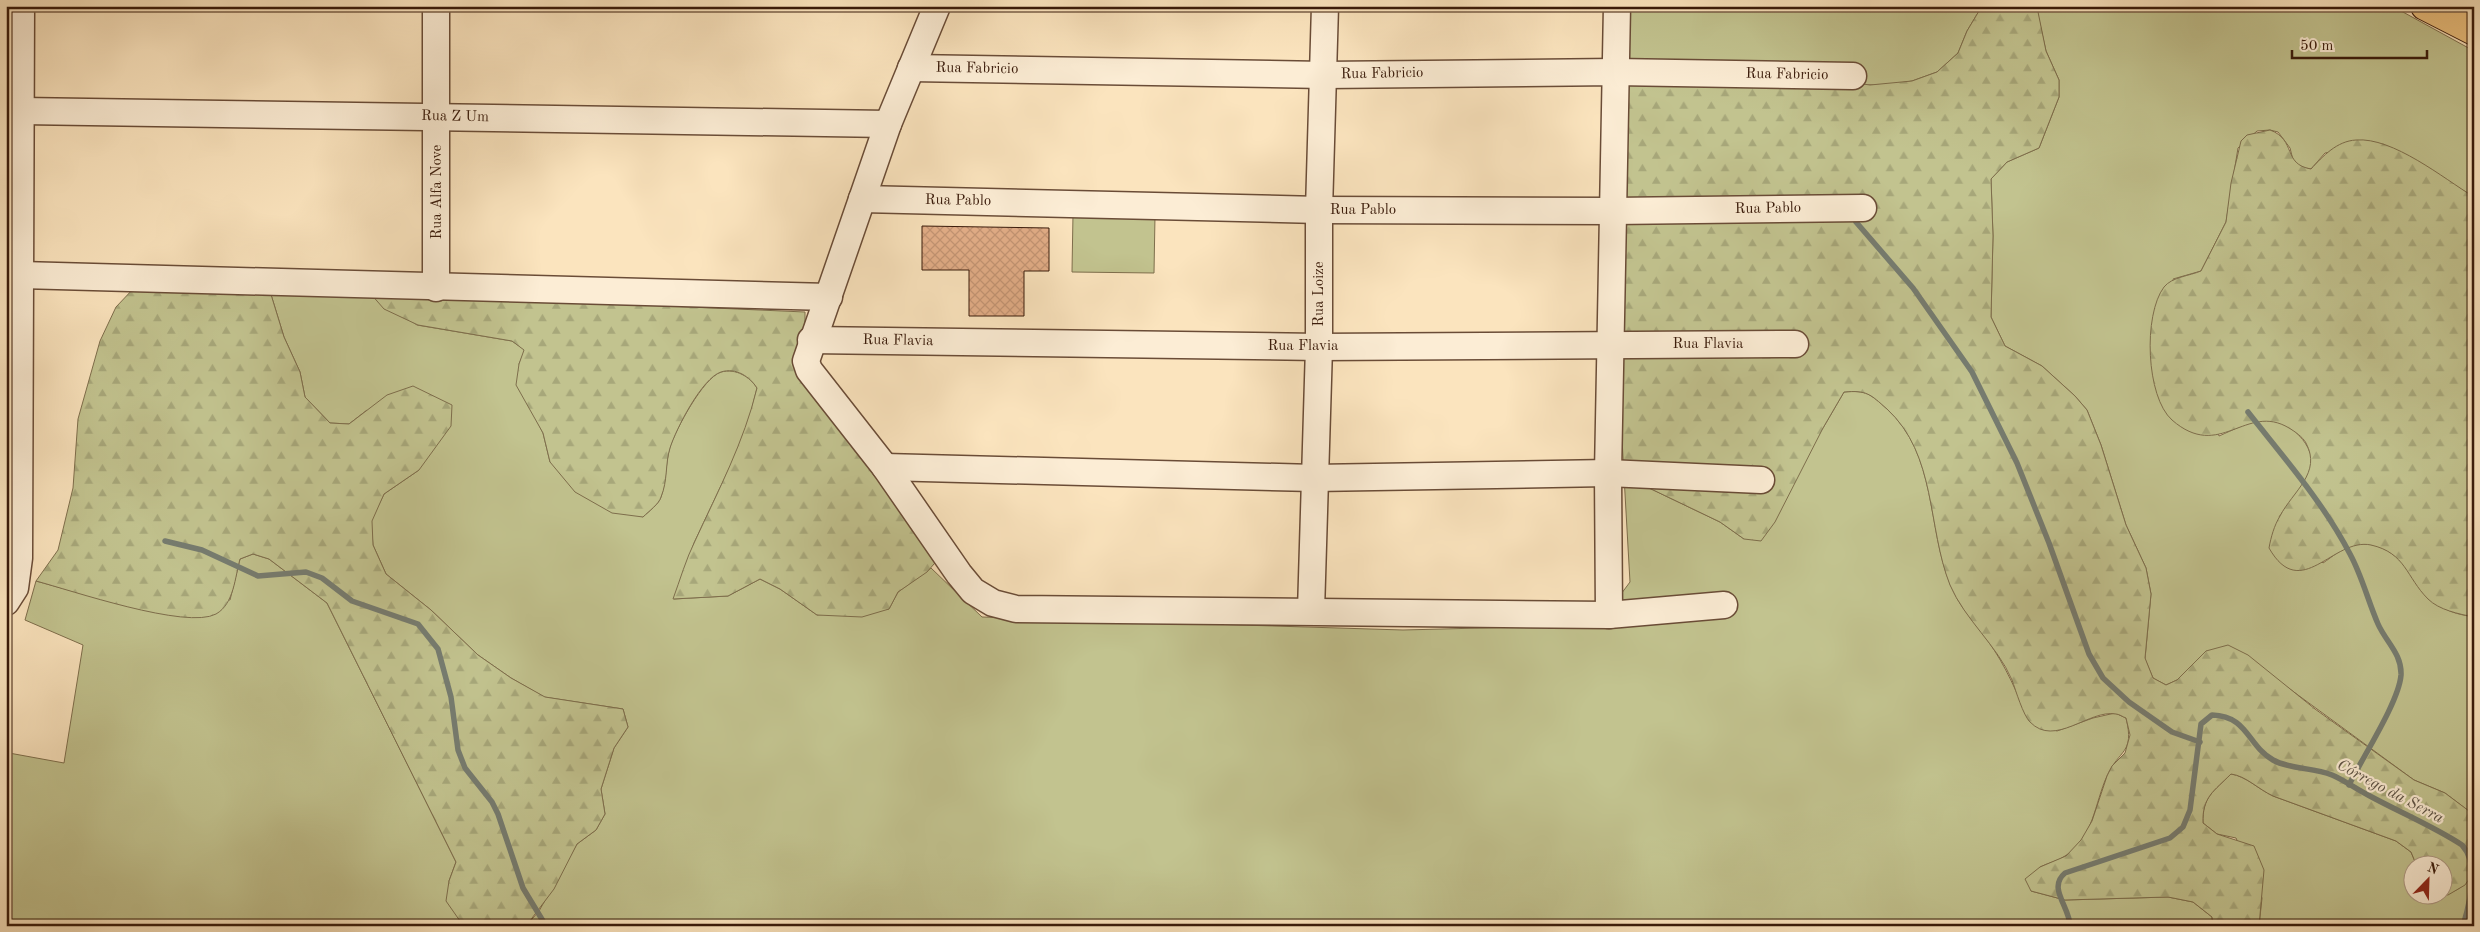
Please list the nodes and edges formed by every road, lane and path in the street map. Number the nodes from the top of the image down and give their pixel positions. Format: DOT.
graph roads {
  1 [pos="21,6"];
  2 [pos="436,6"];
  3 [pos="937,6"];
  4 [pos="1324,6"];
  5 [pos="1617,6"];
  6 [pos="2425,6"];
  7 [pos="2474,31"];
  8 [pos="911,68"];
  9 [pos="1616,72"];
  10 [pos="1324,75"];
  11 [pos="1853,76"];
  12 [pos="22,111"];
  13 [pos="437,117"];
  14 [pos="888,124"];
  15 [pos="862,199"];
  16 [pos="1864,208"];
  17 [pos="1318,210"];
  18 [pos="1613,211"];
  19 [pos="21,275"];
  20 [pos="436,288"];
  21 [pos="828,297"];
  22 [pos="14,332"];
  23 [pos="811,340"];
  24 [pos="1610,344"];
  25 [pos="1795,344"];
  26 [pos="1319,347"];
  27 [pos="885,467"];
  28 [pos="1608,473"];
  29 [pos="1314,478"];
  30 [pos="1761,480"];
  31 [pos="13,518"];
  32 [pos="9,592"];
  33 [pos="1724,605"];
  34 [pos="1311,611"];
  35 [pos="1609,615"];
  1 -- 12 [label="street"];
  2 -- 13 [label="street, Rua Alfa Nove"];
  3 -- 8 [label="street"];
  4 -- 10 [label="street, Rua Loize"];
  5 -- 9 [label="street"];
  6 -- 7 [label="main road"];
  8 -- 10 [label="street, Rua Fabricio"];
  8 -- 14 [label="street"];
  9 -- 10 [label="street, Rua Fabricio"];
  9 -- 11 [label="street, Rua Fabricio"];
  9 -- 18 [label="street"];
  10 -- 17 [label="street, Rua Loize"];
  12 -- 13 [label="street, Rua Z Um"];
  12 -- 19 [label="street"];
  13 -- 14 [label="street, Rua Z Um"];
  13 -- 20 [label="street, Rua Alfa Nove"];
  14 -- 15 [label="street"];
  15 -- 17 [label="street, Rua Pablo"];
  15 -- 21 [label="street"];
  16 -- 18 [label="street, Rua Pablo"];
  17 -- 18 [label="street, Rua Pablo"];
  17 -- 26 [label="street, Rua Loize"];
  18 -- 24 [label="street"];
  19 -- 20 [label="street"];
  19 -- 22 [label="street"];
  20 -- 21 [label="street"];
  21 -- 23 [label="street"];
  22 -- 31 [label="street"];
  23 -- 26 [label="street, Rua Flavia"];
  23 -- 27 [label="street"];
  24 -- 25 [label="street, Rua Flavia"];
  24 -- 26 [label="street, Rua Flavia"];
  24 -- 28 [label="street"];
  26 -- 29 [label="street, Rua Loize"];
  27 -- 29 [label="street"];
  27 -- 34 [label="street"];
  28 -- 29 [label="street"];
  28 -- 30 [label="street"];
  28 -- 35 [label="street"];
  29 -- 34 [label="street, Rua Loize"];
  31 -- 32 [label="street"];
  33 -- 35 [label="street"];
  34 -- 35 [label="street"];
}
